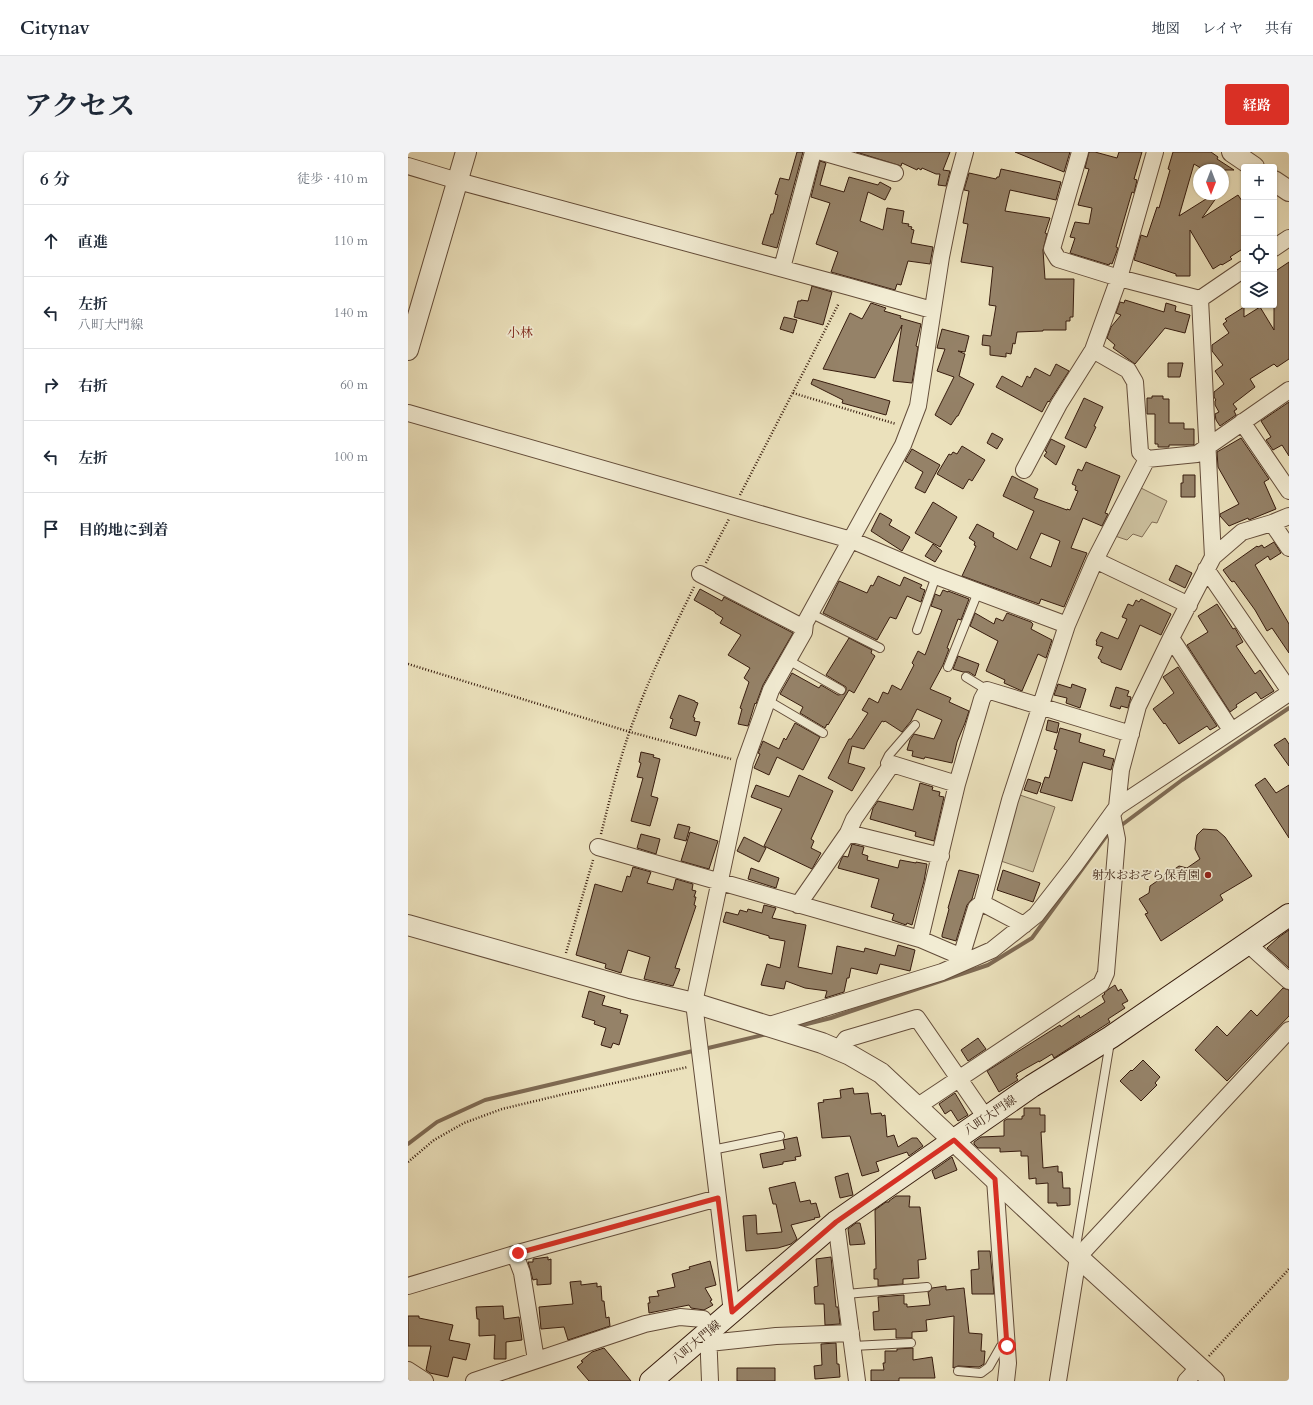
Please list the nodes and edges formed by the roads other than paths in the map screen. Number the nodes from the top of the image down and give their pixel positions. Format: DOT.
graph roads {
  1 [pos="466,152"];
  2 [pos="813,152"];
  3 [pos="822,152"];
  4 [pos="965,152"];
  5 [pos="1080,152"];
  6 [pos="1155,152"];
  7 [pos="1232,152"];
  8 [pos="861,157"];
  9 [pos="1250,164"];
  10 [pos="408,166"];
  11 [pos="895,173"];
  12 [pos="458,181"];
  13 [pos="1277,183"];
  14 [pos="1289,191"];
  15 [pos="1289,238"];
  16 [pos="1277,246"];
  17 [pos="782,268"];
  18 [pos="1241,271"];
  19 [pos="1119,278"];
  20 [pos="1200,299"];
  21 [pos="932,310"];
  22 [pos="408,350"];
  23 [pos="1093,350"];
  24 [pos="1289,390"];
  25 [pos="408,413"];
  26 [pos="1242,422"];
  27 [pos="1206,447"];
  28 [pos="1147,459"];
  29 [pos="1024,470"];
  30 [pos="1289,491"];
  31 [pos="1289,516"];
  32 [pos="1272,523"];
  33 [pos="851,540"];
  34 [pos="1289,548"];
  35 [pos="1095,560"];
  36 [pos="1210,563"];
  37 [pos="700,574"];
  38 [pos="936,576"];
  39 [pos="978,592"];
  40 [pos="1189,605"];
  41 [pos="807,621"];
  42 [pos="1067,626"];
  43 [pos="917,630"];
  44 [pos="1171,638"];
  45 [pos="880,648"];
  46 [pos="788,660"];
  47 [pos="948,667"];
  48 [pos="966,677"];
  49 [pos="841,690"];
  50 [pos="987,690"];
  51 [pos="1289,693"];
  52 [pos="767,700"];
  53 [pos="1040,706"];
  54 [pos="915,725"];
  55 [pos="1231,730"];
  56 [pos="823,733"];
  57 [pos="1131,734"];
  58 [pos="890,768"];
  59 [pos="957,784"];
  60 [pos="1114,810"];
  61 [pos="848,833"];
  62 [pos="598,847"];
  63 [pos="941,856"];
  64 [pos="719,882"];
  65 [pos="982,903"];
  66 [pos="798,904"];
  67 [pos="1289,915"];
  68 [pos="1024,925"];
  69 [pos="408,926"];
  70 [pos="920,939"];
  71 [pos="1248,944"];
  72 [pos="965,959"];
  73 [pos="1289,981"];
  74 [pos="694,1003"];
  75 [pos="766,1026"];
  76 [pos="1289,1030"];
  77 [pos="1111,1037"];
  78 [pos="838,1050"];
  79 [pos="959,1078"];
  80 [pos="918,1106"];
  81 [pos="986,1118"];
  82 [pos="780,1136"];
  83 [pos="954,1140"];
  84 [pos="712,1150"];
  85 [pos="995,1179"];
  86 [pos="718,1198"];
  87 [pos="836,1222"];
  88 [pos="515,1254"];
  89 [pos="1078,1257"];
  90 [pos="408,1286"];
  91 [pos="927,1287"];
  92 [pos="846,1294"];
  93 [pos="732,1312"];
  94 [pos="708,1338"];
  95 [pos="852,1339"];
  96 [pos="910,1343"];
  97 [pos="1007,1346"];
  98 [pos="536,1360"];
  99 [pos="408,1370"];
  100 [pos="958,1371"];
  101 [pos="1193,1374"];
  102 [pos="425,1381"];
  103 [pos="474,1381"];
  104 [pos="651,1381"];
  105 [pos="710,1381"];
  106 [pos="857,1381"];
  107 [pos="1006,1381"];
  108 [pos="1058,1381"];
  109 [pos="1214,1381"];
  1 -- 12 [label="street"];
  2 -- 17 [label="street"];
  3 -- 8 [label="street"];
  4 -- 21 [label="street"];
  5 -- 19 [label="street"];
  6 -- 19 [label="street"];
  7 -- 9 [label="street"];
  8 -- 11 [label="street"];
  10 -- 12 [label="street"];
  12 -- 17 [label="street"];
  12 -- 22 [label="street"];
  13 -- 14 [label="street"];
  15 -- 16 [label="street"];
  17 -- 21 [label="street"];
  18 -- 20 [label="street"];
  19 -- 20 [label="street"];
  19 -- 23 [label="street"];
  20 -- 27 [label="street"];
  21 -- 33 [label="street"];
  23 -- 28 [label="street"];
  23 -- 29 [label="street"];
  24 -- 26 [label="street"];
  25 -- 33 [label="street"];
  26 -- 27 [label="street"];
  26 -- 30 [label="street"];
  27 -- 28 [label="street"];
  27 -- 36 [label="street"];
  28 -- 35 [label="street"];
  31 -- 32 [label="street"];
  32 -- 34 [label="street"];
  32 -- 36 [label="street"];
  33 -- 38 [label="street"];
  33 -- 41 [label="street"];
  35 -- 40 [label="street"];
  35 -- 42 [label="street"];
  36 -- 40 [label="street"];
  36 -- 51 [label="street"];
  37 -- 41 [label="street"];
  38 -- 39 [label="street"];
  38 -- 43 [label="lane"];
  39 -- 42 [label="street"];
  39 -- 47 [label="lane"];
  40 -- 44 [label="street"];
  41 -- 45 [label="lane"];
  41 -- 46 [label="street"];
  42 -- 53 [label="street"];
  44 -- 55 [label="street"];
  44 -- 57 [label="street"];
  46 -- 49 [label="lane"];
  46 -- 52 [label="street"];
  48 -- 50 [label="lane"];
  50 -- 53 [label="street"];
  50 -- 59 [label="street"];
  51 -- 55 [label="street"];
  52 -- 56 [label="lane"];
  52 -- 64 [label="street"];
  53 -- 57 [label="street"];
  53 -- 65 [label="street"];
  54 -- 58 [label="lane"];
  55 -- 60 [label="street"];
  57 -- 60 [label="street"];
  58 -- 59 [label="street"];
  58 -- 61 [label="street"];
  59 -- 63 [label="street"];
  60 -- 68 [label="street"];
  60 -- 79 [label="street"];
  61 -- 63 [label="street"];
  61 -- 66 [label="street"];
  62 -- 64 [label="street"];
  63 -- 70 [label="street"];
  64 -- 66 [label="street"];
  64 -- 74 [label="street"];
  65 -- 68 [label="street"];
  65 -- 72 [label="street"];
  66 -- 70 [label="street"];
  67 -- 71 [label="main road, 八町大門線"];
  68 -- 72 [label="street"];
  69 -- 74 [label="street"];
  70 -- 72 [label="street"];
  71 -- 73 [label="street"];
  71 -- 77 [label="main road, 八町大門線"];
  72 -- 75 [label="street"];
  74 -- 75 [label="street"];
  74 -- 84 [label="street"];
  75 -- 78 [label="street"];
  76 -- 89 [label="street"];
  77 -- 81 [label="main road, 八町大門線"];
  77 -- 89 [label="lane"];
  78 -- 79 [label="street"];
  78 -- 80 [label="street"];
  79 -- 80 [label="street"];
  79 -- 81 [label="street"];
  80 -- 83 [label="street"];
  81 -- 83 [label="main road, 八町大門線"];
  82 -- 84 [label="lane"];
  83 -- 85 [label="street"];
  83 -- 87 [label="main road, 八町大門線"];
  84 -- 86 [label="street"];
  85 -- 89 [label="street"];
  85 -- 97 [label="street"];
  86 -- 88 [label="street"];
  86 -- 93 [label="street"];
  87 -- 92 [label="street"];
  87 -- 93 [label="main road, 八町大門線"];
  88 -- 90 [label="street"];
  88 -- 98 [label="street"];
  89 -- 101 [label="street"];
  89 -- 108 [label="street"];
  91 -- 92 [label="lane"];
  92 -- 95 [label="street"];
  93 -- 94 [label="main road, 八町大門線"];
  94 -- 95 [label="street"];
  94 -- 98 [label="street"];
  94 -- 104 [label="main road, 八町大門線"];
  94 -- 105 [label="street"];
  95 -- 96 [label="lane"];
  95 -- 106 [label="street"];
  97 -- 100 [label="lane"];
  97 -- 107 [label="street"];
  98 -- 103 [label="street"];
  99 -- 102 [label="street"];
  101 -- 109 [label="street"];
}
